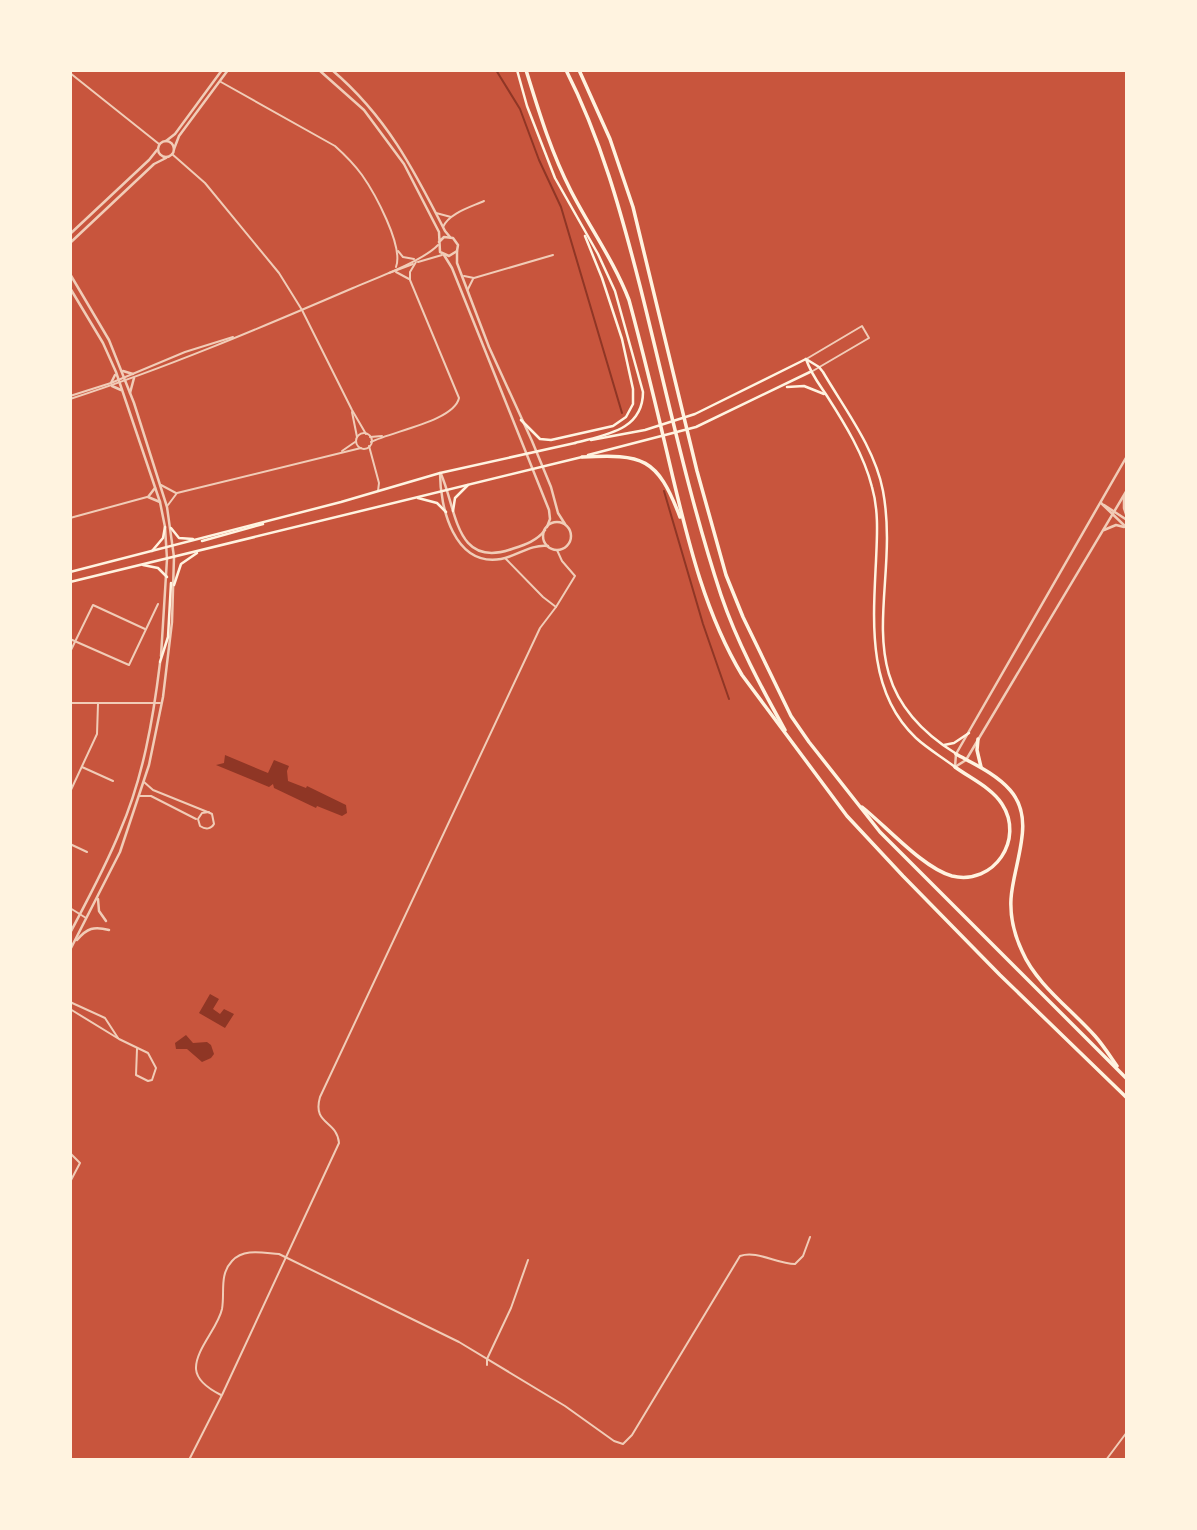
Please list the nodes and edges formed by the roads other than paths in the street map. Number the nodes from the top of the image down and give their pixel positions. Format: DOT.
graph roads {
  1 [pos="222,70"];
  2 [pos="228,70"];
  3 [pos="319,70"];
  4 [pos="332,70"];
  5 [pos="517,70"];
  6 [pos="526,70"];
  7 [pos="566,70"];
  8 [pos="579,70"];
  9 [pos="70,72"];
  10 [pos="220,82"];
  11 [pos="166,141"];
  12 [pos="159,144"];
  13 [pos="174,149"];
  14 [pos="157,150"];
  15 [pos="172,154"];
  16 [pos="166,158"];
  17 [pos="484,201"];
  18 [pos="436,212"];
  19 [pos="452,216"];
  20 [pos="581,227"];
  21 [pos="443,228"];
  22 [pos="70,234"];
  23 [pos="450,237"];
  24 [pos="70,243"];
  25 [pos="439,243"];
  26 [pos="398,250"];
  27 [pos="457,251"];
  28 [pos="443,255"];
  29 [pos="553,255"];
  30 [pos="415,261"];
  31 [pos="395,270"];
  32 [pos="70,274"];
  33 [pos="461,274"];
  34 [pos="474,278"];
  35 [pos="410,280"];
  36 [pos="70,288"];
  37 [pos="467,291"];
  38 [pos="302,310"];
  39 [pos="806,359"];
  40 [pos="819,367"];
  41 [pos="121,369"];
  42 [pos="116,372"];
  43 [pos="810,372"];
  44 [pos="134,376"];
  45 [pos="125,379"];
  46 [pos="119,381"];
  47 [pos="111,384"];
  48 [pos="780,388"];
  49 [pos="130,393"];
  50 [pos="124,394"];
  51 [pos="827,396"];
  52 [pos="70,398"];
  53 [pos="352,411"];
  54 [pos="521,420"];
  55 [pos="366,433"];
  56 [pos="383,436"];
  57 [pos="357,437"];
  58 [pos="370,437"];
  59 [pos="356,442"];
  60 [pos="372,442"];
  61 [pos="575,443"];
  62 [pos="369,446"];
  63 [pos="362,448"];
  64 [pos="341,452"];
  65 [pos="1127,456"];
  66 [pos="582,457"];
  67 [pos="371,458"];
  68 [pos="440,473"];
  69 [pos="379,483"];
  70 [pos="471,483"];
  71 [pos="161,485"];
  72 [pos="155,488"];
  73 [pos="392,488"];
  74 [pos="447,489"];
  75 [pos="441,490"];
  76 [pos="1127,490"];
  77 [pos="378,492"];
  78 [pos="177,493"];
  79 [pos="1124,494"];
  80 [pos="148,497"];
  81 [pos="415,498"];
  82 [pos="160,502"];
  83 [pos="1101,503"];
  84 [pos="167,507"];
  85 [pos="453,510"];
  86 [pos="1114,510"];
  87 [pos="446,512"];
  88 [pos="1112,514"];
  89 [pos="281,517"];
  90 [pos="70,519"];
  91 [pos="1127,519"];
  92 [pos="565,524"];
  93 [pos="165,527"];
  94 [pos="171,528"];
  95 [pos="546,528"];
  96 [pos="1127,528"];
  97 [pos="685,531"];
  98 [pos="1101,532"];
  99 [pos="207,537"];
  100 [pos="202,541"];
  101 [pos="174,546"];
  102 [pos="548,546"];
  103 [pos="167,547"];
  104 [pos="205,549"];
  105 [pos="557,550"];
  106 [pos="152,551"];
  107 [pos="174,557"];
  108 [pos="505,558"];
  109 [pos="167,559"];
  110 [pos="137,565"];
  111 [pos="70,572"];
  112 [pos="167,577"];
  113 [pos="70,582"];
  114 [pos="173,584"];
  115 [pos="158,604"];
  116 [pos="556,607"];
  117 [pos="146,629"];
  118 [pos="70,639"];
  119 [pos="75,641"];
  120 [pos="70,652"];
  121 [pos="160,662"];
  122 [pos="70,703"];
  123 [pos="155,703"];
  124 [pos="161,704"];
  125 [pos="98,705"];
  126 [pos="969,733"];
  127 [pos="978,739"];
  128 [pos="792,743"];
  129 [pos="943,745"];
  130 [pos="956,754"];
  131 [pos="966,760"];
  132 [pos="82,767"];
  133 [pos="955,767"];
  134 [pos="982,769"];
  135 [pos="113,781"];
  136 [pos="144,782"];
  137 [pos="70,792"];
  138 [pos="140,796"];
  139 [pos="855,802"];
  140 [pos="208,812"];
  141 [pos="198,822"];
  142 [pos="70,844"];
  143 [pos="87,852"];
  144 [pos="98,898"];
  145 [pos="70,908"];
  146 [pos="80,913"];
  147 [pos="89,914"];
  148 [pos="87,919"];
  149 [pos="106,921"];
  150 [pos="109,930"];
  151 [pos="70,933"];
  152 [pos="72,945"];
  153 [pos="70,950"];
  154 [pos="70,1002"];
  155 [pos="70,1009"];
  156 [pos="109,1022"];
  157 [pos="104,1028"];
  158 [pos="119,1039"];
  159 [pos="137,1049"];
  160 [pos="1126,1078"];
  161 [pos="1127,1098"];
  162 [pos="70,1153"];
  163 [pos="70,1182"];
  164 [pos="810,1237"];
  165 [pos="287,1259"];
  166 [pos="528,1260"];
  167 [pos="487,1359"];
  168 [pos="487,1365"];
  169 [pos="222,1395"];
  170 [pos="1127,1432"];
  171 [pos="189,1460"];
  172 [pos="1106,1460"];
  1 -- 11 [label="street"];
  2 -- 10 [label="street"];
  3 -- 25 [label="street"];
  4 -- 18 [label="street"];
  5 -- 20 [label="main road"];
  6 -- 97 [label="highway"];
  7 -- 128 [label="highway"];
  8 -- 139 [label="highway"];
  9 -- 12 [label="street"];
  10 -- 13 [label="street"];
  10 -- 26 [label="street"];
  11 -- 12 [label="street"];
  11 -- 13 [label="street"];
  12 -- 14 [label="street"];
  13 -- 15 [label="street"];
  14 -- 16 [label="street"];
  14 -- 22 [label="street"];
  15 -- 16 [label="street"];
  15 -- 38 [label="street"];
  16 -- 24 [label="street"];
  17 -- 19 [label="street"];
  18 -- 19 [label="street"];
  18 -- 21 [label="street"];
  19 -- 21 [label="street"];
  20 -- 54 [label="main road"];
  20 -- 61 [label="main road"];
  21 -- 23 [label="street"];
  23 -- 25 [label="street"];
  23 -- 27 [label="street"];
  25 -- 28 [label="street"];
  25 -- 30 [label="street"];
  26 -- 30 [label="street"];
  26 -- 31 [label="street"];
  27 -- 28 [label="street"];
  27 -- 33 [label="street"];
  28 -- 30 [label="street"];
  28 -- 95 [label="street"];
  29 -- 34 [label="street"];
  30 -- 31 [label="street"];
  30 -- 35 [label="street"];
  31 -- 35 [label="street"];
  31 -- 38 [label="street"];
  32 -- 41 [label="street"];
  33 -- 34 [label="street"];
  33 -- 37 [label="street"];
  34 -- 37 [label="street"];
  35 -- 56 [label="street"];
  36 -- 42 [label="street"];
  37 -- 54 [label="street"];
  38 -- 44 [label="street"];
  38 -- 53 [label="street"];
  39 -- 40 [label="main road"];
  39 -- 40 [label="street"];
  39 -- 43 [label="main road"];
  39 -- 61 [label="main road"];
  40 -- 43 [label="street"];
  40 -- 129 [label="main road"];
  41 -- 44 [label="street"];
  41 -- 45 [label="street"];
  42 -- 46 [label="street"];
  42 -- 47 [label="street"];
  43 -- 48 [label="main road"];
  43 -- 51 [label="main road"];
  44 -- 45 [label="street"];
  44 -- 49 [label="street"];
  45 -- 46 [label="street"];
  45 -- 49 [label="street"];
  46 -- 47 [label="street"];
  46 -- 50 [label="street"];
  47 -- 50 [label="street"];
  47 -- 52 [label="street"];
  48 -- 51 [label="main road"];
  48 -- 66 [label="main road"];
  49 -- 71 [label="street"];
  50 -- 72 [label="street"];
  51 -- 133 [label="main road"];
  53 -- 55 [label="street"];
  53 -- 57 [label="street"];
  54 -- 92 [label="street"];
  55 -- 57 [label="street"];
  55 -- 58 [label="street"];
  56 -- 58 [label="street"];
  56 -- 60 [label="street"];
  57 -- 59 [label="street"];
  58 -- 60 [label="street"];
  59 -- 63 [label="street"];
  59 -- 64 [label="street"];
  60 -- 62 [label="street"];
  61 -- 68 [label="main road"];
  62 -- 63 [label="street"];
  62 -- 67 [label="street"];
  63 -- 64 [label="street"];
  63 -- 67 [label="street"];
  64 -- 78 [label="street"];
  65 -- 83 [label="street"];
  66 -- 70 [label="main road"];
  66 -- 97 [label="highway"];
  67 -- 69 [label="street"];
  68 -- 73 [label="main road"];
  68 -- 74 [label="street"];
  68 -- 75 [label="street"];
  69 -- 73 [label="street"];
  69 -- 77 [label="street"];
  70 -- 74 [label="main road"];
  70 -- 85 [label="main road"];
  71 -- 78 [label="street"];
  71 -- 84 [label="street"];
  72 -- 80 [label="street"];
  72 -- 82 [label="street"];
  73 -- 77 [label="main road"];
  74 -- 75 [label="main road"];
  74 -- 85 [label="street"];
  75 -- 81 [label="main road"];
  75 -- 87 [label="street"];
  76 -- 79 [label="street"];
  77 -- 89 [label="main road"];
  78 -- 84 [label="street"];
  79 -- 86 [label="street"];
  79 -- 91 [label="street"];
  80 -- 82 [label="street"];
  80 -- 90 [label="street"];
  81 -- 87 [label="main road"];
  81 -- 104 [label="main road"];
  82 -- 93 [label="street"];
  83 -- 86 [label="street"];
  83 -- 88 [label="street"];
  83 -- 126 [label="street"];
  84 -- 94 [label="street"];
  85 -- 95 [label="street"];
  86 -- 88 [label="street"];
  86 -- 91 [label="street"];
  87 -- 108 [label="street"];
  88 -- 96 [label="street"];
  88 -- 98 [label="street"];
  89 -- 99 [label="main road"];
  89 -- 100 [label="main road"];
  92 -- 95 [label="street"];
  92 -- 105 [label="street"];
  93 -- 103 [label="street"];
  93 -- 106 [label="main road"];
  94 -- 99 [label="main road"];
  94 -- 101 [label="street"];
  95 -- 102 [label="street"];
  96 -- 98 [label="street"];
  97 -- 128 [label="highway"];
  98 -- 127 [label="street"];
  99 -- 101 [label="main road"];
  101 -- 103 [label="main road"];
  101 -- 107 [label="street"];
  102 -- 105 [label="street"];
  102 -- 108 [label="street"];
  103 -- 106 [label="main road"];
  103 -- 109 [label="street"];
  104 -- 107 [label="main road"];
  104 -- 114 [label="main road"];
  105 -- 116 [label="street"];
  106 -- 111 [label="main road"];
  107 -- 109 [label="main road"];
  107 -- 114 [label="street"];
  108 -- 116 [label="street"];
  109 -- 110 [label="main road"];
  109 -- 112 [label="street"];
  110 -- 112 [label="main road"];
  110 -- 113 [label="main road"];
  112 -- 121 [label="street"];
  114 -- 121 [label="main road"];
  114 -- 124 [label="street"];
  115 -- 117 [label="street"];
  116 -- 165 [label="street"];
  117 -- 119 [label="street"];
  117 -- 119 [label="street"];
  118 -- 119 [label="street"];
  119 -- 120 [label="street"];
  121 -- 123 [label="street"];
  122 -- 125 [label="street"];
  123 -- 124 [label="street"];
  123 -- 125 [label="street"];
  123 -- 146 [label="street"];
  124 -- 136 [label="street"];
  125 -- 132 [label="street"];
  126 -- 129 [label="main road"];
  126 -- 130 [label="street"];
  127 -- 131 [label="street"];
  127 -- 134 [label="highway"];
  128 -- 161 [label="highway"];
  129 -- 130 [label="main road"];
  130 -- 131 [label="highway"];
  130 -- 133 [label="street"];
  131 -- 133 [label="street"];
  131 -- 134 [label="highway"];
  132 -- 135 [label="street"];
  132 -- 137 [label="street"];
  133 -- 139 [label="highway"];
  134 -- 160 [label="highway"];
  136 -- 138 [label="street"];
  136 -- 140 [label="street"];
  138 -- 141 [label="street"];
  138 -- 144 [label="street"];
  139 -- 160 [label="highway"];
  140 -- 141 [label="street"];
  140 -- 141 [label="street"];
  142 -- 143 [label="street"];
  144 -- 147 [label="street"];
  144 -- 149 [label="street"];
  145 -- 146 [label="street"];
  146 -- 147 [label="street"];
  146 -- 148 [label="street"];
  146 -- 151 [label="street"];
  147 -- 148 [label="street"];
  148 -- 152 [label="street"];
  150 -- 152 [label="street"];
  152 -- 153 [label="street"];
  154 -- 156 [label="street"];
  155 -- 157 [label="street"];
  156 -- 157 [label="street"];
  156 -- 158 [label="street"];
  157 -- 158 [label="street"];
  158 -- 159 [label="street"];
  159 -- 159 [label="street"];
  162 -- 163 [label="street"];
  164 -- 167 [label="street"];
  165 -- 167 [label="street"];
  165 -- 169 [label="street"];
  165 -- 169 [label="street"];
  166 -- 167 [label="street"];
  167 -- 168 [label="street"];
  169 -- 171 [label="street"];
  170 -- 172 [label="street"];
}
